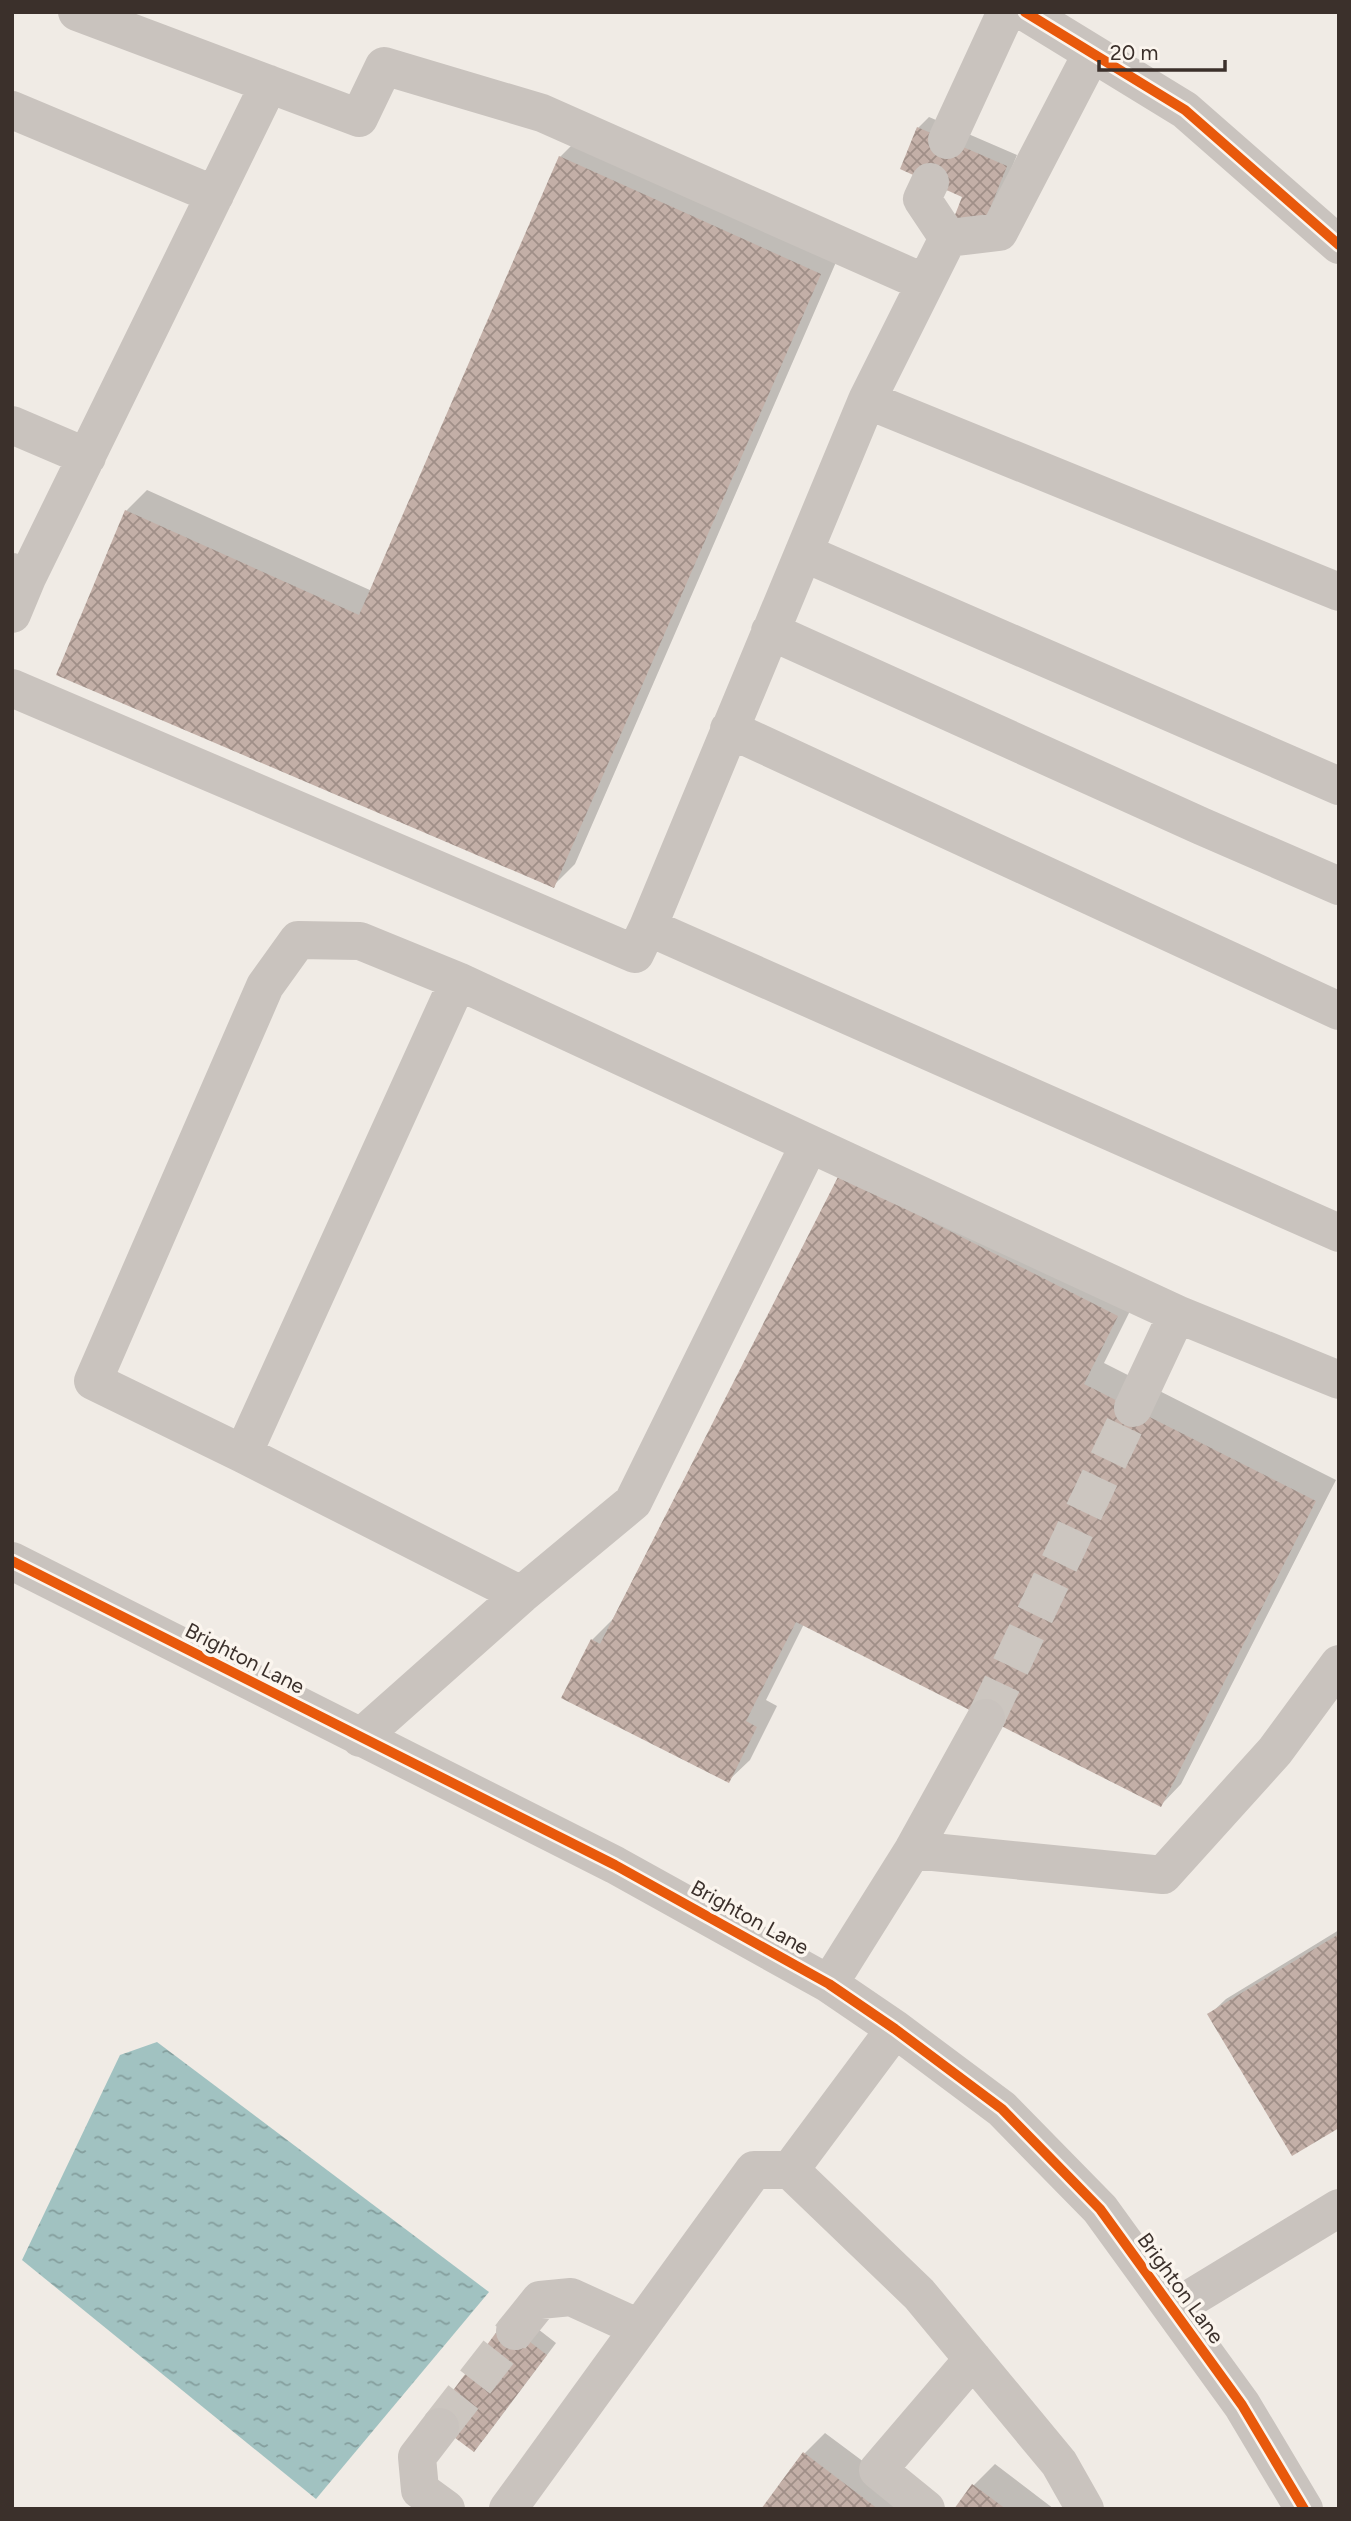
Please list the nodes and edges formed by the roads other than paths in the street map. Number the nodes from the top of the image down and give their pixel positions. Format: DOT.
graph roads {
  1 [pos="77,12"];
  2 [pos="1006,12"];
  3 [pos="1026,12"];
  4 [pos="1092,53"];
  5 [pos="270,84"];
  6 [pos="12,110"];
  7 [pos="947,140"];
  8 [pos="930,183"];
  9 [pos="215,195"];
  10 [pos="948,238"];
  11 [pos="1339,245"];
  12 [pos="925,284"];
  13 [pos="867,400"];
  14 [pos="12,425"];
  15 [pos="87,457"];
  16 [pos="804,553"];
  17 [pos="20,575"];
  18 [pos="1339,592"];
  19 [pos="12,614"];
  20 [pos="770,631"];
  21 [pos="12,688"];
  22 [pos="729,729"];
  23 [pos="1339,786"];
  24 [pos="1339,886"];
  25 [pos="648,927"];
  26 [pos="458,981"];
  27 [pos="1339,1011"];
  28 [pos="809,1145"];
  29 [pos="1339,1233"];
  30 [pos="1177,1314"];
  31 [pos="1339,1380"];
  32 [pos="1133,1408"];
  33 [pos="243,1454"];
  34 [pos="12,1561"];
  35 [pos="521,1595"];
  36 [pos="1339,1664"];
  37 [pos="986,1718"];
  38 [pos="360,1738"];
  39 [pos="914,1850"];
  40 [pos="829,1984"];
  41 [pos="895,2029"];
  42 [pos="790,2171"];
  43 [pos="1339,2208"];
  44 [pos="1173,2309"];
  45 [pos="639,2328"];
  46 [pos="516,2331"];
  47 [pos="973,2359"];
  48 [pos="440,2427"];
  49 [pos="446,2509"];
  50 [pos="508,2509"];
  51 [pos="926,2509"];
  52 [pos="1085,2509"];
  53 [pos="1304,2509"];
  1 -- 5 [label="street"];
  2 -- 7 [label="street"];
  3 -- 4 [label="street"];
  4 -- 10 [label="street"];
  4 -- 11 [label="street"];
  5 -- 9 [label="street"];
  5 -- 12 [label="street"];
  6 -- 9 [label="street"];
  8 -- 10 [label="street"];
  9 -- 15 [label="street"];
  10 -- 12 [label="street"];
  12 -- 13 [label="street"];
  13 -- 16 [label="street"];
  13 -- 18 [label="street"];
  14 -- 15 [label="street"];
  15 -- 17 [label="street"];
  16 -- 20 [label="street"];
  16 -- 23 [label="street"];
  17 -- 19 [label="street"];
  20 -- 22 [label="street"];
  20 -- 24 [label="street"];
  21 -- 25 [label="street"];
  22 -- 25 [label="street"];
  22 -- 27 [label="street"];
  25 -- 29 [label="street"];
  26 -- 28 [label="street"];
  26 -- 33 [label="street"];
  26 -- 33 [label="street"];
  28 -- 30 [label="street"];
  28 -- 35 [label="street"];
  30 -- 31 [label="street"];
  30 -- 32 [label="street"];
  33 -- 35 [label="street"];
  34 -- 38 [label="street, Brighton Lane"];
  35 -- 38 [label="street"];
  36 -- 39 [label="street"];
  37 -- 39 [label="street"];
  38 -- 40 [label="street, Brighton Lane"];
  39 -- 40 [label="street"];
  40 -- 41 [label="street, Brighton Lane"];
  41 -- 42 [label="street"];
  41 -- 44 [label="street, Brighton Lane"];
  42 -- 45 [label="street"];
  42 -- 47 [label="street"];
  43 -- 44 [label="street"];
  44 -- 53 [label="street, Brighton Lane"];
  45 -- 46 [label="street"];
  45 -- 50 [label="street"];
  47 -- 51 [label="street"];
  47 -- 52 [label="street"];
  48 -- 49 [label="street"];
}
